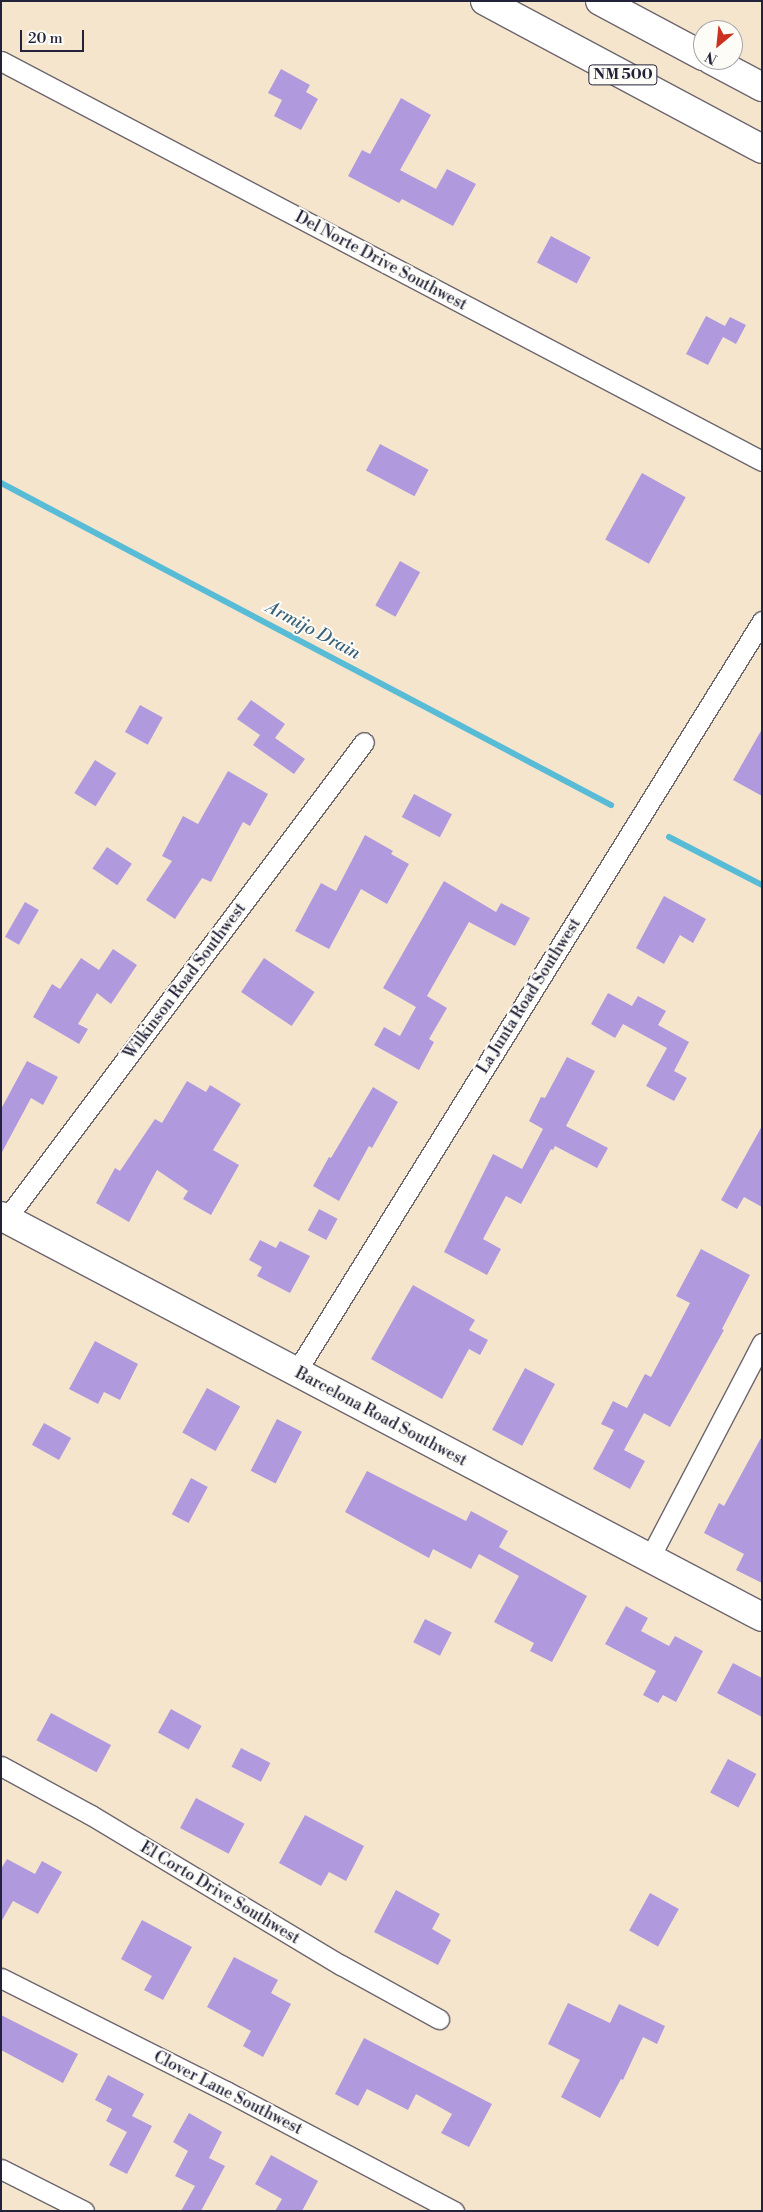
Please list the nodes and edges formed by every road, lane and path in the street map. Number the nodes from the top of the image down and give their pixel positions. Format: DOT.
graph roads {
  1 [pos="485,1"];
  2 [pos="600,1"];
  3 [pos="693,51"];
  4 [pos="1,61"];
  5 [pos="730,70"];
  6 [pos="762,87"];
  7 [pos="762,149"];
  8 [pos="762,461"];
  9 [pos="762,621"];
  10 [pos="364,742"];
  11 [pos="4,1217"];
  12 [pos="762,1343"];
  13 [pos="296,1372"];
  14 [pos="649,1559"];
  15 [pos="762,1617"];
  16 [pos="1,1766"];
  17 [pos="1,1978"];
  18 [pos="439,2019"];
  19 [pos="1,2169"];
  20 [pos="84,2211"];
  21 [pos="454,2211"];
  1 -- 7 [label="street, NM 500"];
  2 -- 3 [label="street"];
  4 -- 8 [label="street, Del Norte Drive Southwest"];
  5 -- 6 [label="street"];
  9 -- 13 [label="street, La Junta Road Southwest"];
  10 -- 11 [label="street, Wilkinson Road Southwest"];
  11 -- 13 [label="street, Barcelona Road Southwest"];
  12 -- 14 [label="street"];
  13 -- 14 [label="street, Barcelona Road Southwest"];
  14 -- 15 [label="street, Barcelona Road Southwest"];
  16 -- 18 [label="street, El Corto Drive Southwest"];
  17 -- 21 [label="street, Clover Lane Southwest"];
  19 -- 20 [label="street"];
}
